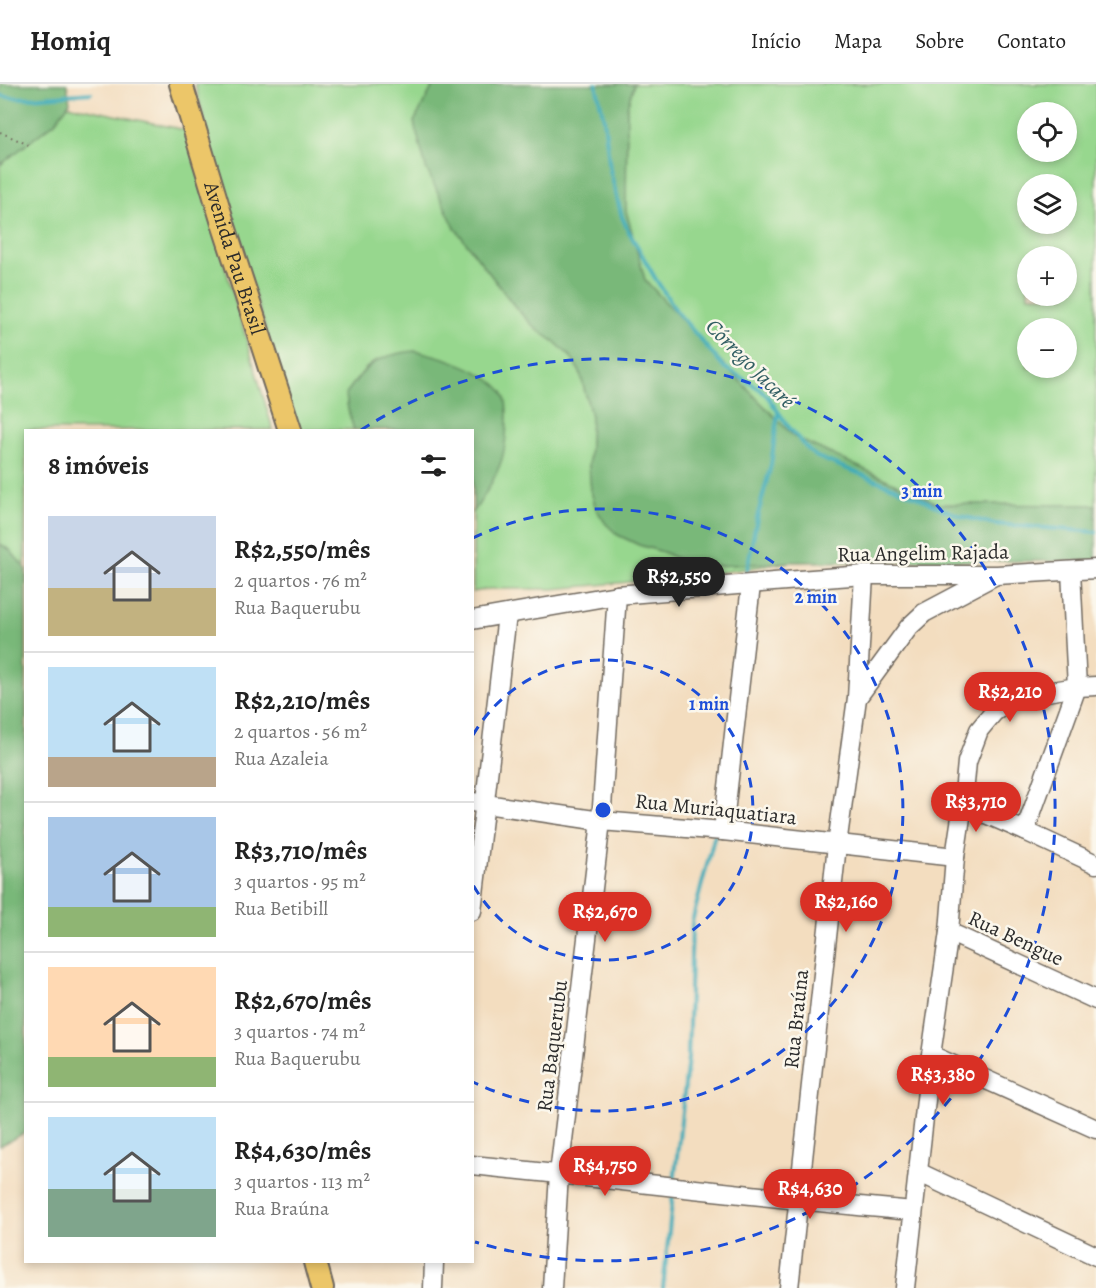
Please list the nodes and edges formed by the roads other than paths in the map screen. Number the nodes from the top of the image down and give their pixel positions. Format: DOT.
graph roads {
  1 [pos="181,84"];
  2 [pos="290,429"];
  3 [pos="1096,569"];
  4 [pos="1071,571"];
  5 [pos="997,574"];
  6 [pos="864,575"];
  7 [pos="745,585"];
  8 [pos="617,595"];
  9 [pos="507,615"];
  10 [pos="474,620"];
  11 [pos="1096,686"];
  12 [pos="1077,687"];
  13 [pos="858,698"];
  14 [pos="479,803"];
  15 [pos="963,804"];
  16 [pos="601,820"];
  17 [pos="717,831"];
  18 [pos="1025,831"];
  19 [pos="837,845"];
  20 [pos="955,857"];
  21 [pos="1096,864"];
  22 [pos="474,880"];
  23 [pos="949,932"];
  24 [pos="1096,999"];
  25 [pos="932,1055"];
  26 [pos="1096,1129"];
  27 [pos="474,1166"];
  28 [pos="918,1172"];
  29 [pos="559,1174"];
  30 [pos="800,1201"];
  31 [pos="913,1211"];
  32 [pos="1096,1256"];
  33 [pos="316,1263"];
  34 [pos="434,1263"];
  35 [pos="322,1288"];
  36 [pos="433,1288"];
  37 [pos="552,1288"];
  38 [pos="789,1288"];
  39 [pos="904,1288"];
  1 -- 2 [label="main road, Avenida Pau Brasil"];
  3 -- 4 [label="street, Rua Angelim Rajada"];
  4 -- 5 [label="street, Rua Angelim Rajada"];
  4 -- 12 [label="street"];
  5 -- 6 [label="street, Rua Angelim Rajada"];
  5 -- 13 [label="street"];
  6 -- 7 [label="street, Rua Angelim Rajada"];
  6 -- 13 [label="street, Rua Braúna"];
  7 -- 8 [label="street, Rua Angelim Rajada"];
  7 -- 17 [label="street"];
  8 -- 9 [label="street"];
  8 -- 16 [label="street, Rua Baquerubu"];
  9 -- 10 [label="street"];
  9 -- 14 [label="street"];
  11 -- 12 [label="street"];
  12 -- 15 [label="street"];
  12 -- 18 [label="street"];
  13 -- 19 [label="street, Rua Braúna"];
  14 -- 16 [label="street, Rua Muriaquatiara"];
  14 -- 22 [label="street"];
  15 -- 18 [label="street"];
  15 -- 20 [label="street"];
  16 -- 17 [label="street, Rua Muriaquatiara"];
  16 -- 29 [label="street, Rua Baquerubu"];
  17 -- 19 [label="street, Rua Muriaquatiara"];
  18 -- 21 [label="street"];
  19 -- 20 [label="street, Rua Muriaquatiara"];
  19 -- 30 [label="street, Rua Braúna"];
  20 -- 23 [label="street"];
  23 -- 24 [label="street, Rua Bengue"];
  23 -- 25 [label="street"];
  25 -- 26 [label="street"];
  25 -- 28 [label="street"];
  27 -- 29 [label="street"];
  28 -- 31 [label="street"];
  28 -- 32 [label="street"];
  29 -- 30 [label="street"];
  29 -- 37 [label="street, Rua Baquerubu"];
  30 -- 31 [label="street"];
  30 -- 38 [label="street, Rua Braúna"];
  31 -- 39 [label="street"];
  33 -- 35 [label="main road"];
  34 -- 36 [label="street"];
}
